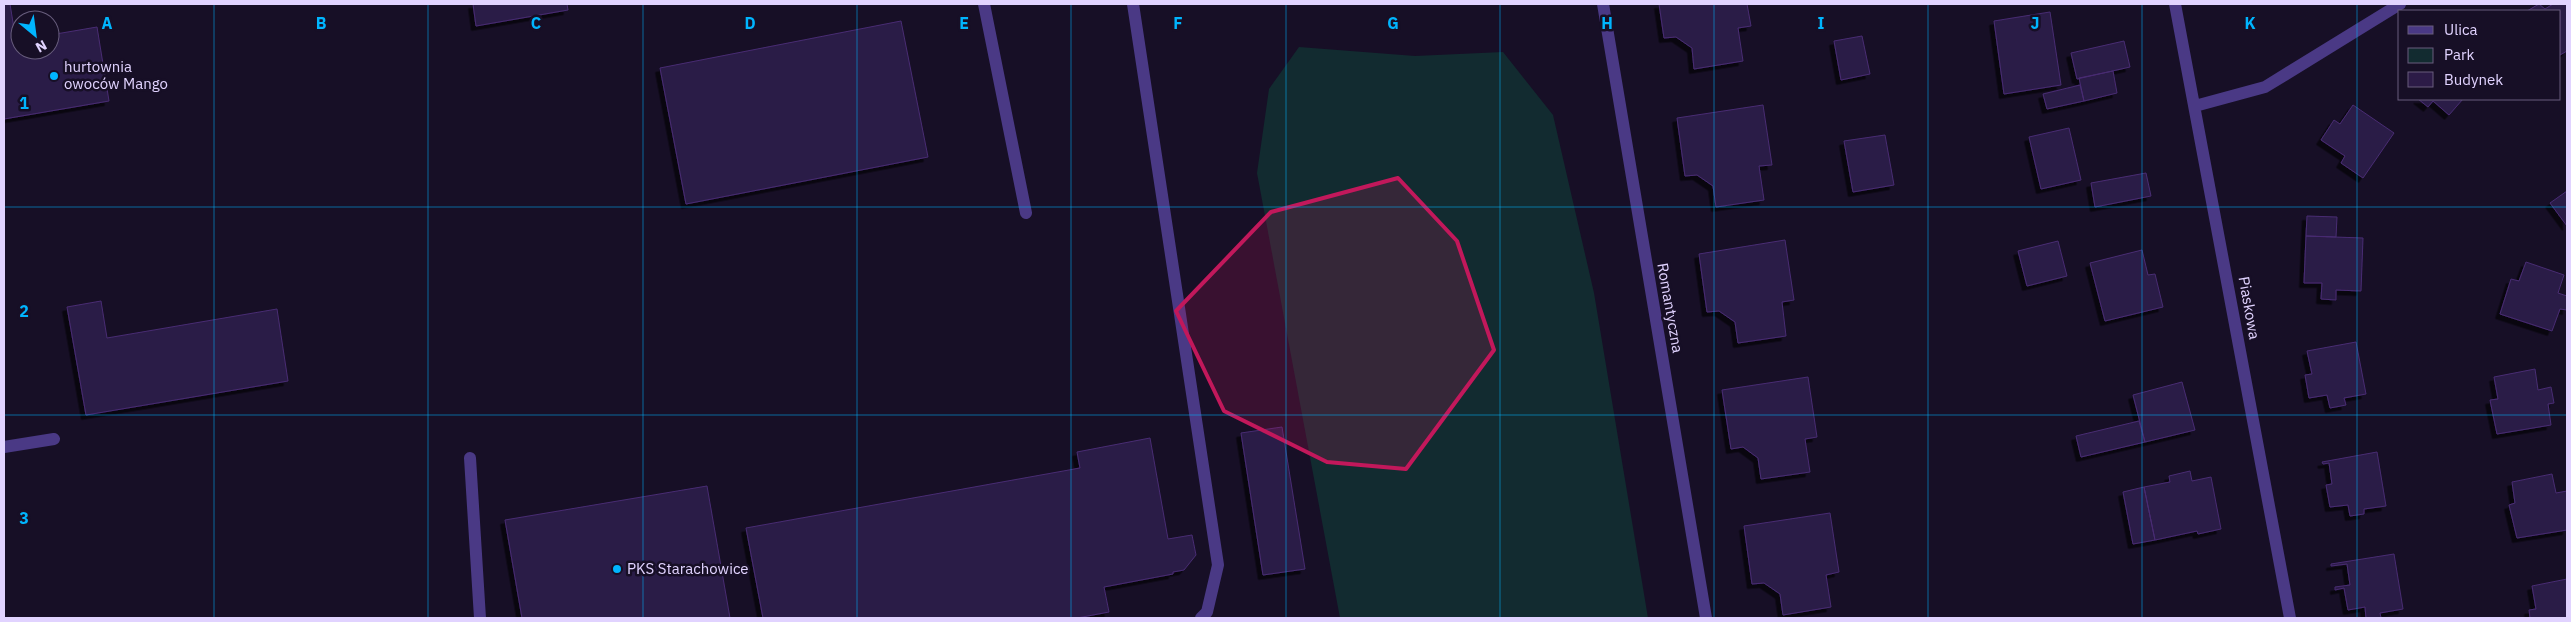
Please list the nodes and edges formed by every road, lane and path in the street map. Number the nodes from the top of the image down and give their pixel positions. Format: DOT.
graph roads {
  1 [pos="984,4"];
  2 [pos="1133,4"];
  3 [pos="1603,4"];
  4 [pos="2176,4"];
  5 [pos="2400,4"];
  6 [pos="2195,106"];
  7 [pos="1026,213"];
  8 [pos="54,439"];
  9 [pos="4,447"];
  10 [pos="470,458"];
  11 [pos="480,618"];
  12 [pos="1202,618"];
  13 [pos="1706,618"];
  14 [pos="2290,618"];
  1 -- 7 [label="street"];
  2 -- 12 [label="street"];
  3 -- 13 [label="street, Romantyczna"];
  4 -- 6 [label="street, Piaskowa"];
  5 -- 6 [label="street"];
  6 -- 14 [label="street, Piaskowa"];
  8 -- 9 [label="street"];
  10 -- 11 [label="street"];
}
